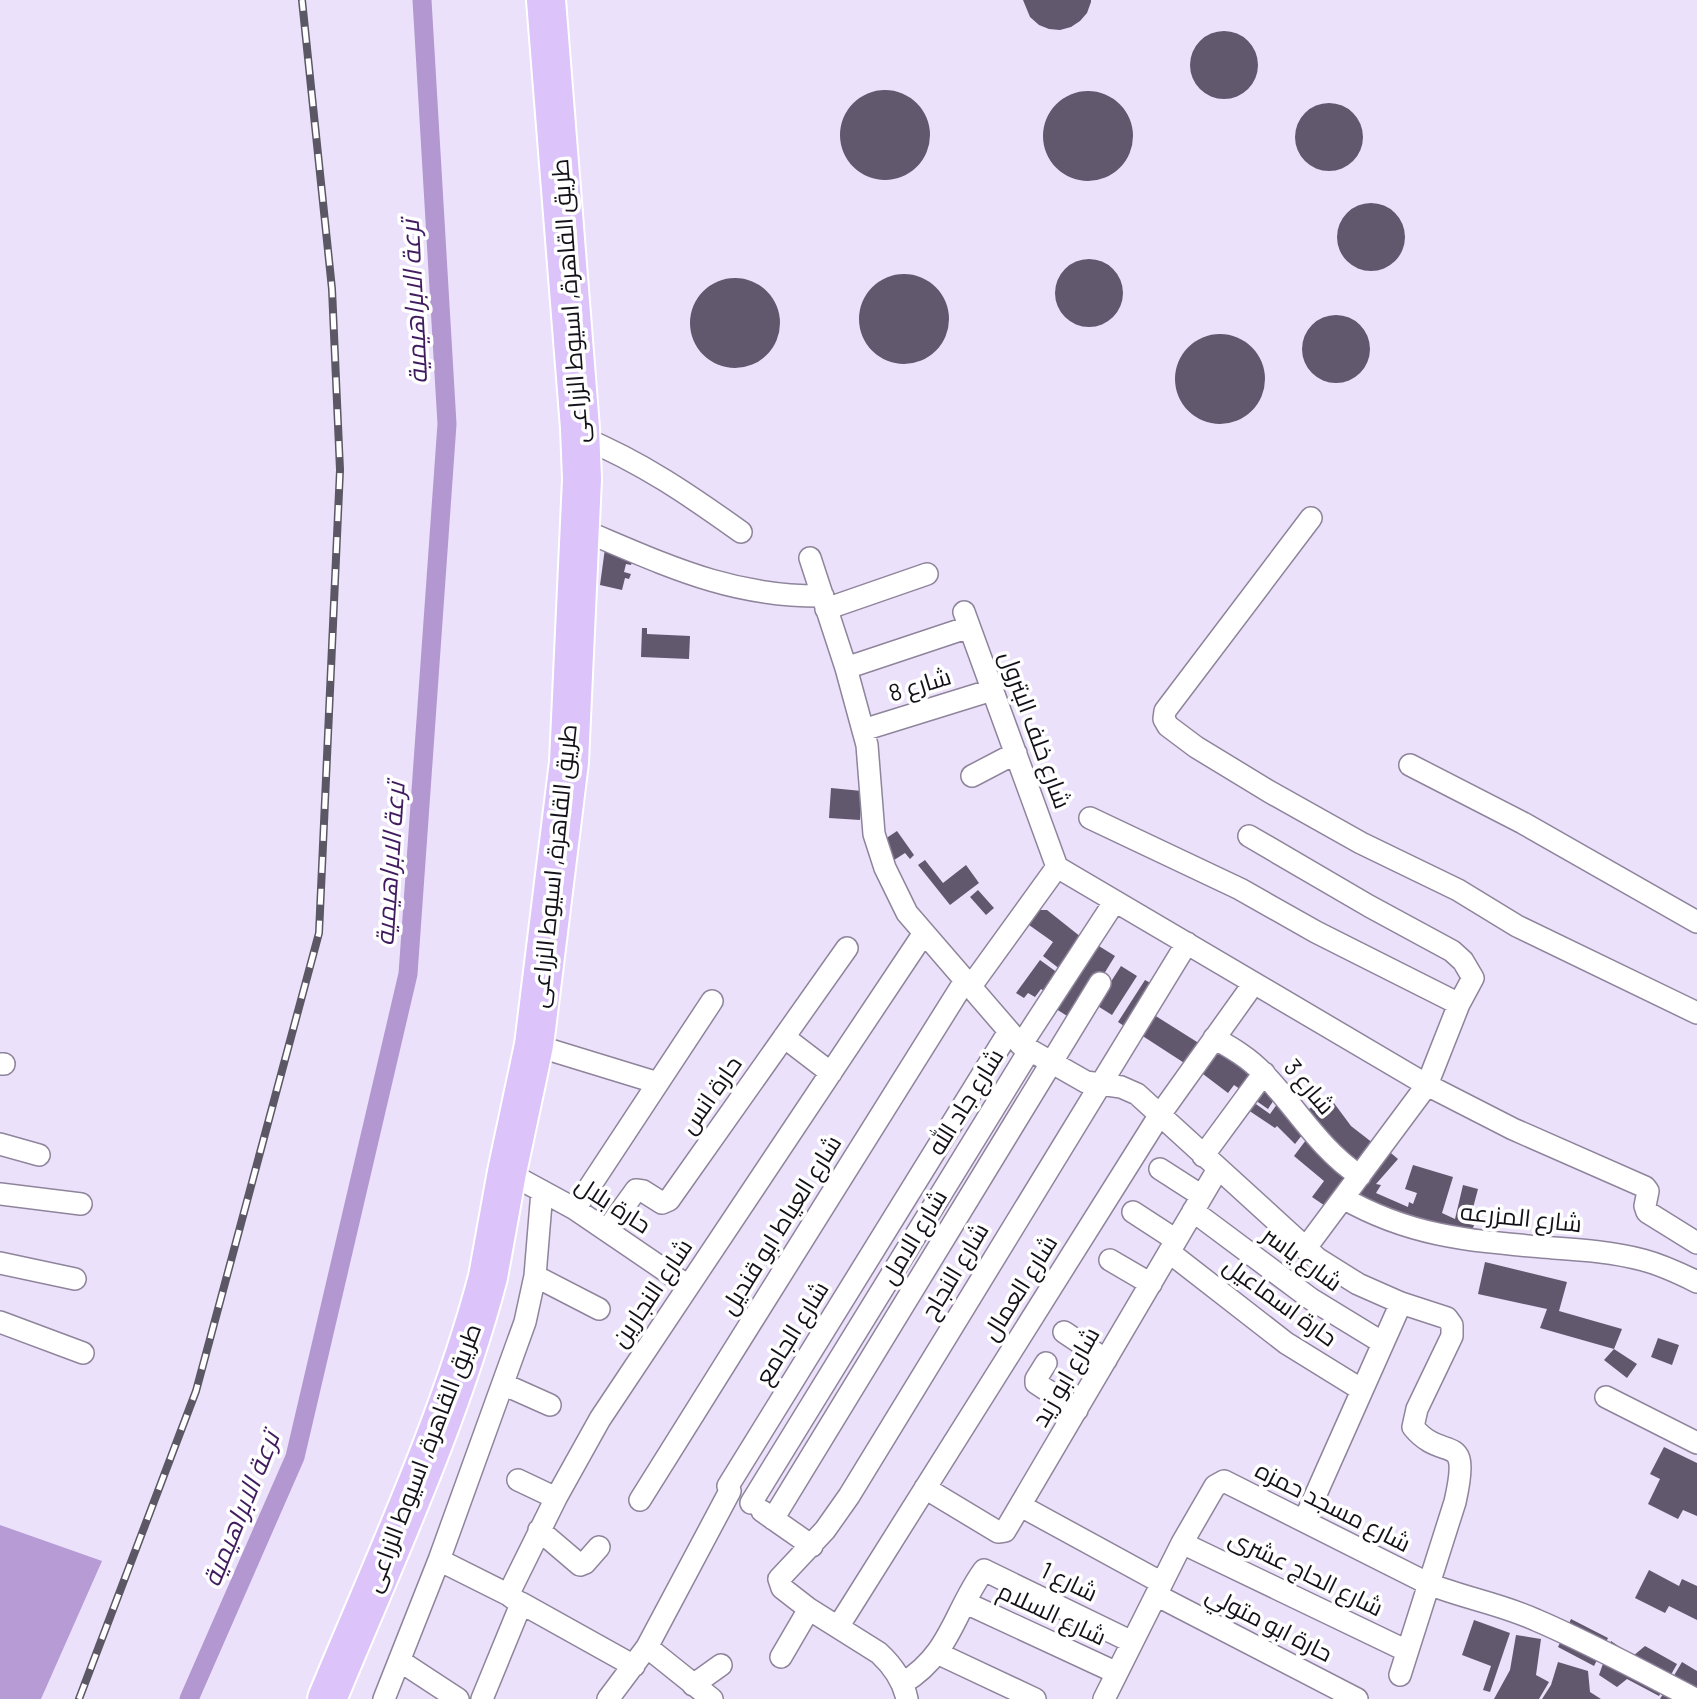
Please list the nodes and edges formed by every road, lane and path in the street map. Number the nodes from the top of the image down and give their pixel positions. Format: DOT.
graph roads {
  1 [pos="524,0"];
  2 [pos="546,0"];
  3 [pos="580,437"];
  4 [pos="1311,518"];
  5 [pos="580,529"];
  6 [pos="741,532"];
  7 [pos="810,558"];
  8 [pos="928,574"];
  9 [pos="824,602"];
  10 [pos="845,668"];
  11 [pos="992,690"];
  12 [pos="863,730"];
  13 [pos="1016,753"];
  14 [pos="1410,765"];
  15 [pos="972,776"];
  16 [pos="1090,818"];
  17 [pos="1249,836"];
  18 [pos="1057,867"];
  19 [pos="1115,901"];
  20 [pos="1697,922"];
  21 [pos="924,933"];
  22 [pos="1187,943"];
  23 [pos="847,948"];
  24 [pos="969,982"];
  25 [pos="1254,983"];
  26 [pos="1100,984"];
  27 [pos="712,1001"];
  28 [pos="1459,1004"];
  29 [pos="1697,1013"];
  30 [pos="784,1037"];
  31 [pos="1214,1038"];
  32 [pos="1019,1043"];
  33 [pos="534,1045"];
  34 [pos="1050,1063"];
  35 [pos="831,1073"];
  36 [pos="1264,1073"];
  37 [pos="658,1083"];
  38 [pos="1099,1085"];
  39 [pos="1427,1085"];
  40 [pos="1159,1116"];
  41 [pos="0,1144"];
  42 [pos="39,1155"];
  43 [pos="1210,1163"];
  44 [pos="1160,1169"];
  45 [pos="507,1172"];
  46 [pos="1360,1176"];
  47 [pos="542,1191"];
  48 [pos="0,1194"];
  49 [pos="1343,1198"];
  50 [pos="1198,1203"];
  51 [pos="81,1204"];
  52 [pos="575,1209"];
  53 [pos="1133,1212"];
  54 [pos="607,1230"];
  55 [pos="1697,1243"];
  56 [pos="1173,1246"];
  57 [pos="1305,1249"];
  58 [pos="1110,1260"];
  59 [pos="0,1263"];
  60 [pos="536,1276"];
  61 [pos="75,1279"];
  62 [pos="1697,1282"];
  63 [pos="1151,1284"];
  64 [pos="688,1286"];
  65 [pos="1401,1303"];
  66 [pos="599,1309"];
  67 [pos="0,1322"];
  68 [pos="1064,1332"];
  69 [pos="1383,1343"];
  70 [pos="83,1353"];
  71 [pos="1106,1360"];
  72 [pos="1046,1363"];
  73 [pos="503,1384"];
  74 [pos="1362,1390"];
  75 [pos="1606,1397"];
  76 [pos="550,1405"];
  77 [pos="1077,1410"];
  78 [pos="1697,1443"];
  79 [pos="518,1480"];
  80 [pos="925,1488"];
  81 [pos="730,1489"];
  82 [pos="556,1498"];
  83 [pos="640,1500"];
  84 [pos="751,1503"];
  85 [pos="1021,1506"];
  86 [pos="773,1519"];
  87 [pos="1304,1521"];
  88 [pos="539,1530"];
  89 [pos="1182,1543"];
  90 [pos="812,1546"];
  91 [pos="599,1547"];
  92 [pos="439,1560"];
  93 [pos="1429,1584"];
  94 [pos="1159,1589"];
  95 [pos="515,1599"];
  96 [pos="966,1603"];
  97 [pos="809,1609"];
  98 [pos="838,1627"];
  99 [pos="1132,1642"];
  100 [pos="647,1647"];
  101 [pos="1407,1651"];
  102 [pos="937,1653"];
  103 [pos="781,1657"];
  104 [pos="400,1661"];
  105 [pos="721,1665"];
  106 [pos="634,1666"];
  107 [pos="1117,1673"];
  108 [pos="1400,1675"];
  109 [pos="693,1685"];
  110 [pos="905,1691"];
  111 [pos="304,1699"];
  112 [pos="327,1699"];
  113 [pos="384,1699"];
  114 [pos="458,1699"];
  115 [pos="482,1699"];
  116 [pos="608,1699"];
  117 [pos="712,1699"];
  118 [pos="1035,1699"];
  119 [pos="1104,1699"];
  120 [pos="1357,1699"];
  121 [pos="1695,1699"];
  1 -- 111 [label="highway, طريق القاهرة, اسيوط الزراعى"];
  2 -- 3 [label="highway, طريق القاهرة, اسيوط الزراعى"];
  3 -- 5 [label="highway, طريق القاهرة, اسيوط الزراعى"];
  3 -- 6 [label="street"];
  4 -- 29 [label="street"];
  5 -- 9 [label="street"];
  5 -- 33 [label="highway, طريق القاهرة, اسيوط الزراعى"];
  7 -- 9 [label="street"];
  8 -- 9 [label="street"];
  9 -- 10 [label="street"];
  10 -- 11 [label="street, شارع خلف البترول"];
  10 -- 12 [label="street"];
  11 -- 12 [label="street, شارع 8"];
  11 -- 13 [label="street, شارع خلف البترول"];
  12 -- 21 [label="street"];
  13 -- 15 [label="street"];
  13 -- 18 [label="street, شارع خلف البترول"];
  14 -- 20 [label="street"];
  16 -- 28 [label="street"];
  17 -- 28 [label="street"];
  18 -- 19 [label="street"];
  18 -- 24 [label="street, شارع العياط ابو قنديل"];
  19 -- 22 [label="street"];
  19 -- 32 [label="street, شارع جاد الله"];
  21 -- 24 [label="street"];
  21 -- 35 [label="street, شارع النجارين"];
  22 -- 25 [label="street"];
  22 -- 38 [label="street, شارع النجاح"];
  23 -- 30 [label="street, حارة انس"];
  24 -- 32 [label="street"];
  24 -- 83 [label="street, شارع العياط ابو قنديل"];
  25 -- 31 [label="street, شارع العمال"];
  25 -- 39 [label="street"];
  26 -- 34 [label="street, شارع الامل"];
  27 -- 37 [label="street"];
  28 -- 39 [label="street"];
  30 -- 35 [label="street"];
  30 -- 54 [label="street, حارة انس"];
  31 -- 36 [label="street, شارع 3"];
  31 -- 40 [label="street, شارع العمال"];
  32 -- 34 [label="street"];
  32 -- 81 [label="street, شارع الجامع"];
  32 -- 84 [label="street, شارع جاد الله"];
  33 -- 37 [label="street"];
  33 -- 45 [label="highway, طريق القاهرة, اسيوط الزراعى"];
  34 -- 38 [label="street"];
  34 -- 86 [label="street, شارع الامل"];
  35 -- 64 [label="street, شارع النجارين"];
  36 -- 43 [label="street, شارع ابو زيد"];
  36 -- 46 [label="street, شارع 3"];
  37 -- 52 [label="street"];
  38 -- 40 [label="street"];
  38 -- 90 [label="street, شارع النجاح"];
  39 -- 46 [label="street"];
  39 -- 55 [label="street"];
  40 -- 43 [label="street"];
  40 -- 80 [label="street, شارع العمال"];
  41 -- 42 [label="street"];
  43 -- 50 [label="street, شارع ابو زيد"];
  43 -- 57 [label="street"];
  44 -- 50 [label="street, شارع ياسر"];
  45 -- 47 [label="street, حارة بلال"];
  45 -- 112 [label="highway, طريق القاهرة, اسيوط الزراعى"];
  46 -- 49 [label="street"];
  47 -- 52 [label="street, حارة بلال"];
  47 -- 60 [label="street"];
  48 -- 51 [label="street"];
  49 -- 57 [label="street"];
  49 -- 62 [label="street, شارع المزرعه"];
  50 -- 56 [label="street, شارع ابو زيد"];
  50 -- 69 [label="street, شارع ياسر"];
  52 -- 54 [label="street, حارة بلال"];
  53 -- 56 [label="street, حارة اسماعيل"];
  54 -- 64 [label="street, حارة بلال"];
  56 -- 63 [label="street, شارع ابو زيد"];
  56 -- 74 [label="street, حارة اسماعيل"];
  57 -- 65 [label="street"];
  58 -- 63 [label="street"];
  59 -- 61 [label="street"];
  60 -- 66 [label="street"];
  60 -- 73 [label="street"];
  63 -- 71 [label="street, شارع ابو زيد"];
  64 -- 82 [label="street, شارع النجارين"];
  65 -- 69 [label="street"];
  65 -- 93 [label="street"];
  67 -- 70 [label="street"];
  68 -- 71 [label="street"];
  69 -- 74 [label="street"];
  71 -- 77 [label="street, شارع ابو زيد"];
  72 -- 77 [label="street"];
  73 -- 76 [label="street"];
  73 -- 92 [label="street"];
  74 -- 87 [label="street"];
  75 -- 78 [label="street"];
  77 -- 85 [label="street, شارع ابو زيد"];
  79 -- 82 [label="street"];
  80 -- 85 [label="street, شارع ابو زيد"];
  80 -- 98 [label="street, شارع العمال"];
  81 -- 84 [label="street"];
  81 -- 100 [label="street, شارع الجامع"];
  82 -- 88 [label="street, شارع النجارين"];
  84 -- 86 [label="street"];
  85 -- 94 [label="street, حارة ابو متولي"];
  86 -- 90 [label="street"];
  87 -- 89 [label="street, شارع مسجد حمزه"];
  87 -- 93 [label="street, شارع مسجد حمزه"];
  88 -- 91 [label="street"];
  88 -- 95 [label="street, شارع النجارين"];
  89 -- 94 [label="street"];
  89 -- 101 [label="street, شارع الحاج عشرى"];
  90 -- 97 [label="street, شارع النجاح"];
  92 -- 95 [label="street"];
  92 -- 104 [label="street"];
  93 -- 101 [label="street"];
  93 -- 121 [label="street, شارع مسجد حمزه"];
  94 -- 99 [label="street"];
  94 -- 120 [label="street, حارة ابو متولي"];
  95 -- 106 [label="street"];
  95 -- 115 [label="street, شارع النجارين"];
  96 -- 99 [label="street, شارع 1"];
  96 -- 102 [label="street"];
  96 -- 107 [label="street, شارع السلام"];
  97 -- 98 [label="street"];
  97 -- 103 [label="street"];
  98 -- 110 [label="street"];
  99 -- 107 [label="street"];
  100 -- 106 [label="street, شارع الجامع"];
  100 -- 109 [label="street"];
  101 -- 108 [label="street"];
  102 -- 110 [label="street"];
  102 -- 118 [label="street"];
  104 -- 113 [label="street"];
  104 -- 114 [label="street"];
  105 -- 109 [label="street"];
  106 -- 116 [label="street, شارع الجامع"];
  107 -- 119 [label="street"];
  109 -- 117 [label="street"];
}
